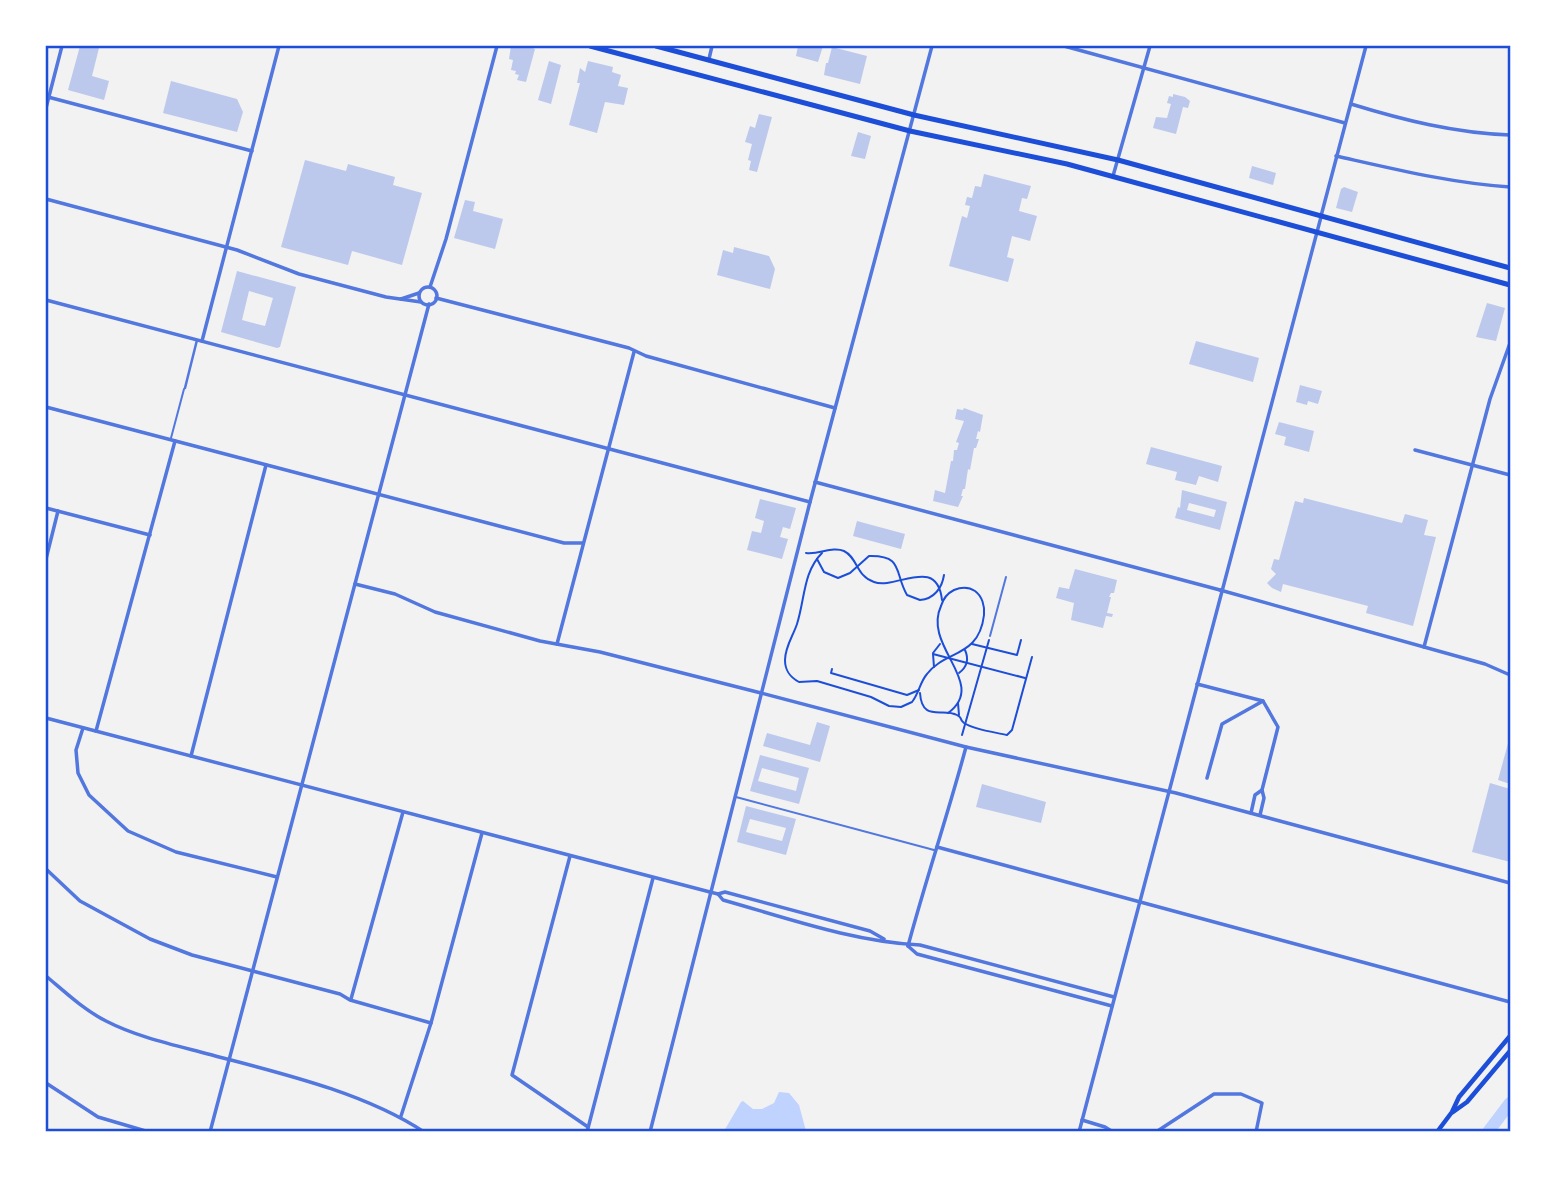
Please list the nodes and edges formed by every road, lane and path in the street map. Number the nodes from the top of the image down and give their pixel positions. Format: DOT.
graph roads {
  1 [pos="62,46"];
  2 [pos="279,46"];
  3 [pos="497,46"];
  4 [pos="590,46"];
  5 [pos="656,46"];
  6 [pos="712,46"];
  7 [pos="932,46"];
  8 [pos="1064,46"];
  9 [pos="1150,46"];
  10 [pos="1366,46"];
  11 [pos="709,59"];
  12 [pos="1144,67"];
  13 [pos="48,97"];
  14 [pos="1350,104"];
  15 [pos="46,106"];
  16 [pos="914,115"];
  17 [pos="1345,123"];
  18 [pos="910,131"];
  19 [pos="1510,135"];
  20 [pos="252,151"];
  21 [pos="1336,156"];
  22 [pos="1118,160"];
  23 [pos="1113,176"];
  24 [pos="1510,187"];
  25 [pos="46,199"];
  26 [pos="1321,216"];
  27 [pos="1316,232"];
  28 [pos="227,247"];
  29 [pos="1510,268"];
  30 [pos="1510,285"];
  31 [pos="430,287"];
  32 [pos="419,293"];
  33 [pos="436,298"];
  34 [pos="401,299"];
  35 [pos="46,300"];
  36 [pos="421,302"];
  37 [pos="429,304"];
  38 [pos="200,341"];
  39 [pos="1510,343"];
  40 [pos="634,350"];
  41 [pos="185,388"];
  42 [pos="405,395"];
  43 [pos="46,407"];
  44 [pos="835,408"];
  45 [pos="173,441"];
  46 [pos="608,449"];
  47 [pos="1415,450"];
  48 [pos="266,465"];
  49 [pos="1472,465"];
  50 [pos="1510,475"];
  51 [pos="815,482"];
  52 [pos="378,493"];
  53 [pos="810,502"];
  54 [pos="46,508"];
  55 [pos="58,511"];
  56 [pos="150,536"];
  57 [pos="582,543"];
  58 [pos="822,553"];
  59 [pos="46,559"];
  60 [pos="816,560"];
  61 [pos="944,575"];
  62 [pos="1006,576"];
  63 [pos="355,584"];
  64 [pos="940,589"];
  65 [pos="1220,590"];
  66 [pos="950,592"];
  67 [pos="943,601"];
  68 [pos="990,636"];
  69 [pos="1021,640"];
  70 [pos="942,643"];
  71 [pos="556,644"];
  72 [pos="971,644"];
  73 [pos="986,648"];
  74 [pos="1424,648"];
  75 [pos="965,649"];
  76 [pos="933,654"];
  77 [pos="1032,657"];
  78 [pos="949,659"];
  79 [pos="966,663"];
  80 [pos="934,667"];
  81 [pos="981,667"];
  82 [pos="832,669"];
  83 [pos="958,673"];
  84 [pos="1510,675"];
  85 [pos="1026,678"];
  86 [pos="1197,684"];
  87 [pos="920,690"];
  88 [pos="761,694"];
  89 [pos="905,694"];
  90 [pos="1263,701"];
  91 [pos="911,703"];
  92 [pos="958,703"];
  93 [pos="923,705"];
  94 [pos="948,713"];
  95 [pos="959,716"];
  96 [pos="46,718"];
  97 [pos="966,724"];
  98 [pos="83,728"];
  99 [pos="96,731"];
  100 [pos="962,735"];
  101 [pos="966,747"];
  102 [pos="191,756"];
  103 [pos="1207,778"];
  104 [pos="302,786"];
  105 [pos="1262,790"];
  106 [pos="1168,792"];
  107 [pos="734,796"];
  108 [pos="403,812"];
  109 [pos="1251,813"];
  110 [pos="1260,816"];
  111 [pos="482,833"];
  112 [pos="935,848"];
  113 [pos="570,856"];
  114 [pos="46,869"];
  115 [pos="277,877"];
  116 [pos="653,878"];
  117 [pos="1510,883"];
  118 [pos="710,892"];
  119 [pos="718,894"];
  120 [pos="1140,902"];
  121 [pos="885,940"];
  122 [pos="908,946"];
  123 [pos="253,971"];
  124 [pos="46,976"];
  125 [pos="1114,997"];
  126 [pos="351,1000"];
  127 [pos="1510,1002"];
  128 [pos="1112,1006"];
  129 [pos="432,1023"];
  130 [pos="1510,1035"];
  131 [pos="1510,1051"];
  132 [pos="229,1059"];
  133 [pos="46,1083"];
  134 [pos="1452,1112"];
  135 [pos="401,1116"];
  136 [pos="1082,1120"];
  137 [pos="587,1129"];
  138 [pos="149,1132"];
  139 [pos="210,1132"];
  140 [pos="424,1132"];
  141 [pos="650,1132"];
  142 [pos="1079,1132"];
  143 [pos="1113,1132"];
  144 [pos="1156,1132"];
  145 [pos="1256,1132"];
  146 [pos="1437,1132"];
  1 -- 13 [label="street"];
  2 -- 20 [label="street"];
  3 -- 31 [label="street"];
  4 -- 18 [label="main road"];
  5 -- 11 [label="main road"];
  6 -- 11 [label="street"];
  7 -- 16 [label="street"];
  8 -- 12 [label="street"];
  9 -- 12 [label="street"];
  10 -- 14 [label="street"];
  11 -- 16 [label="main road"];
  12 -- 17 [label="street"];
  12 -- 22 [label="street"];
  13 -- 15 [label="street"];
  13 -- 20 [label="street"];
  14 -- 17 [label="street"];
  14 -- 19 [label="street"];
  16 -- 18 [label="street"];
  16 -- 22 [label="main road"];
  17 -- 21 [label="street"];
  18 -- 23 [label="main road"];
  18 -- 44 [label="street"];
  20 -- 28 [label="street"];
  21 -- 24 [label="street"];
  21 -- 26 [label="street"];
  22 -- 23 [label="street"];
  22 -- 26 [label="main road"];
  23 -- 27 [label="main road"];
  25 -- 28 [label="street"];
  26 -- 27 [label="street"];
  26 -- 29 [label="main road"];
  27 -- 30 [label="main road"];
  27 -- 65 [label="street"];
  28 -- 34 [label="street"];
  28 -- 38 [label="street"];
  31 -- 32 [label="street"];
  31 -- 33 [label="street"];
  32 -- 34 [label="street"];
  32 -- 36 [label="street"];
  33 -- 37 [label="street"];
  33 -- 40 [label="street"];
  34 -- 36 [label="street"];
  35 -- 38 [label="street"];
  36 -- 37 [label="street"];
  37 -- 42 [label="street"];
  38 -- 41 [label="street"];
  38 -- 42 [label="street"];
  39 -- 49 [label="street"];
  40 -- 44 [label="street"];
  40 -- 46 [label="street"];
  41 -- 45 [label="lane"];
  42 -- 46 [label="street"];
  42 -- 52 [label="street"];
  43 -- 45 [label="street"];
  44 -- 51 [label="street"];
  45 -- 48 [label="street"];
  45 -- 56 [label="street"];
  46 -- 53 [label="street"];
  46 -- 57 [label="street"];
  47 -- 49 [label="street"];
  48 -- 52 [label="street"];
  48 -- 102 [label="street"];
  49 -- 50 [label="street"];
  49 -- 74 [label="street"];
  51 -- 53 [label="street"];
  51 -- 65 [label="street"];
  52 -- 57 [label="street"];
  52 -- 63 [label="street"];
  53 -- 88 [label="street"];
  54 -- 55 [label="street"];
  55 -- 56 [label="street"];
  55 -- 59 [label="street"];
  56 -- 99 [label="street"];
  57 -- 71 [label="street"];
  58 -- 60 [label="path"];
  58 -- 60 [label="path"];
  58 -- 64 [label="path"];
  60 -- 64 [label="path"];
  60 -- 91 [label="path"];
  61 -- 64 [label="path"];
  62 -- 68 [label="lane"];
  63 -- 71 [label="street"];
  63 -- 104 [label="street"];
  64 -- 66 [label="path"];
  64 -- 67 [label="path"];
  65 -- 74 [label="street"];
  65 -- 86 [label="street"];
  66 -- 67 [label="path"];
  66 -- 72 [label="path"];
  67 -- 70 [label="path"];
  68 -- 73 [label="path"];
  69 -- 73 [label="path"];
  70 -- 76 [label="path"];
  70 -- 78 [label="path"];
  71 -- 88 [label="street"];
  72 -- 73 [label="path"];
  72 -- 75 [label="path"];
  73 -- 81 [label="path"];
  74 -- 84 [label="street"];
  75 -- 78 [label="path"];
  75 -- 79 [label="path"];
  76 -- 78 [label="path"];
  76 -- 80 [label="path"];
  77 -- 85 [label="path"];
  78 -- 79 [label="path"];
  78 -- 80 [label="path"];
  78 -- 83 [label="path"];
  79 -- 81 [label="path"];
  79 -- 83 [label="path"];
  80 -- 87 [label="path"];
  81 -- 85 [label="path"];
  81 -- 97 [label="path"];
  82 -- 89 [label="path"];
  83 -- 92 [label="path"];
  85 -- 97 [label="path"];
  86 -- 90 [label="street"];
  86 -- 106 [label="street"];
  87 -- 89 [label="path"];
  87 -- 91 [label="path"];
  87 -- 93 [label="path"];
  88 -- 101 [label="street"];
  88 -- 107 [label="street"];
  89 -- 91 [label="path"];
  90 -- 103 [label="street"];
  90 -- 105 [label="street"];
  91 -- 93 [label="path"];
  92 -- 94 [label="path"];
  92 -- 95 [label="path"];
  93 -- 94 [label="path"];
  94 -- 95 [label="path"];
  95 -- 97 [label="path"];
  96 -- 98 [label="street"];
  97 -- 100 [label="path"];
  98 -- 99 [label="street"];
  98 -- 115 [label="street"];
  99 -- 102 [label="street"];
  101 -- 106 [label="street"];
  101 -- 112 [label="street"];
  102 -- 104 [label="street"];
  104 -- 108 [label="street"];
  104 -- 115 [label="street"];
  105 -- 109 [label="street"];
  105 -- 110 [label="street"];
  106 -- 109 [label="street"];
  106 -- 120 [label="street"];
  107 -- 112 [label="lane"];
  107 -- 118 [label="street"];
  108 -- 111 [label="street"];
  108 -- 126 [label="street"];
  109 -- 110 [label="street"];
  110 -- 117 [label="street"];
  111 -- 113 [label="street"];
  111 -- 129 [label="street"];
  112 -- 120 [label="street"];
  112 -- 122 [label="street"];
  113 -- 116 [label="street"];
  113 -- 137 [label="street"];
  114 -- 123 [label="street"];
  115 -- 123 [label="street"];
  116 -- 118 [label="street"];
  116 -- 137 [label="street"];
  118 -- 119 [label="street"];
  118 -- 141 [label="street"];
  119 -- 121 [label="street"];
  119 -- 121 [label="street"];
  120 -- 125 [label="street"];
  120 -- 127 [label="street"];
  121 -- 122 [label="street"];
  122 -- 125 [label="street"];
  122 -- 128 [label="street"];
  123 -- 126 [label="street"];
  123 -- 132 [label="street"];
  124 -- 132 [label="street"];
  125 -- 128 [label="street"];
  126 -- 129 [label="street"];
  128 -- 136 [label="street"];
  129 -- 135 [label="street"];
  130 -- 134 [label="main road"];
  131 -- 134 [label="main road"];
  132 -- 135 [label="street"];
  132 -- 139 [label="street"];
  133 -- 138 [label="street"];
  134 -- 146 [label="main road"];
  135 -- 140 [label="street"];
  136 -- 142 [label="street"];
  136 -- 143 [label="street"];
  144 -- 145 [label="street"];
}
